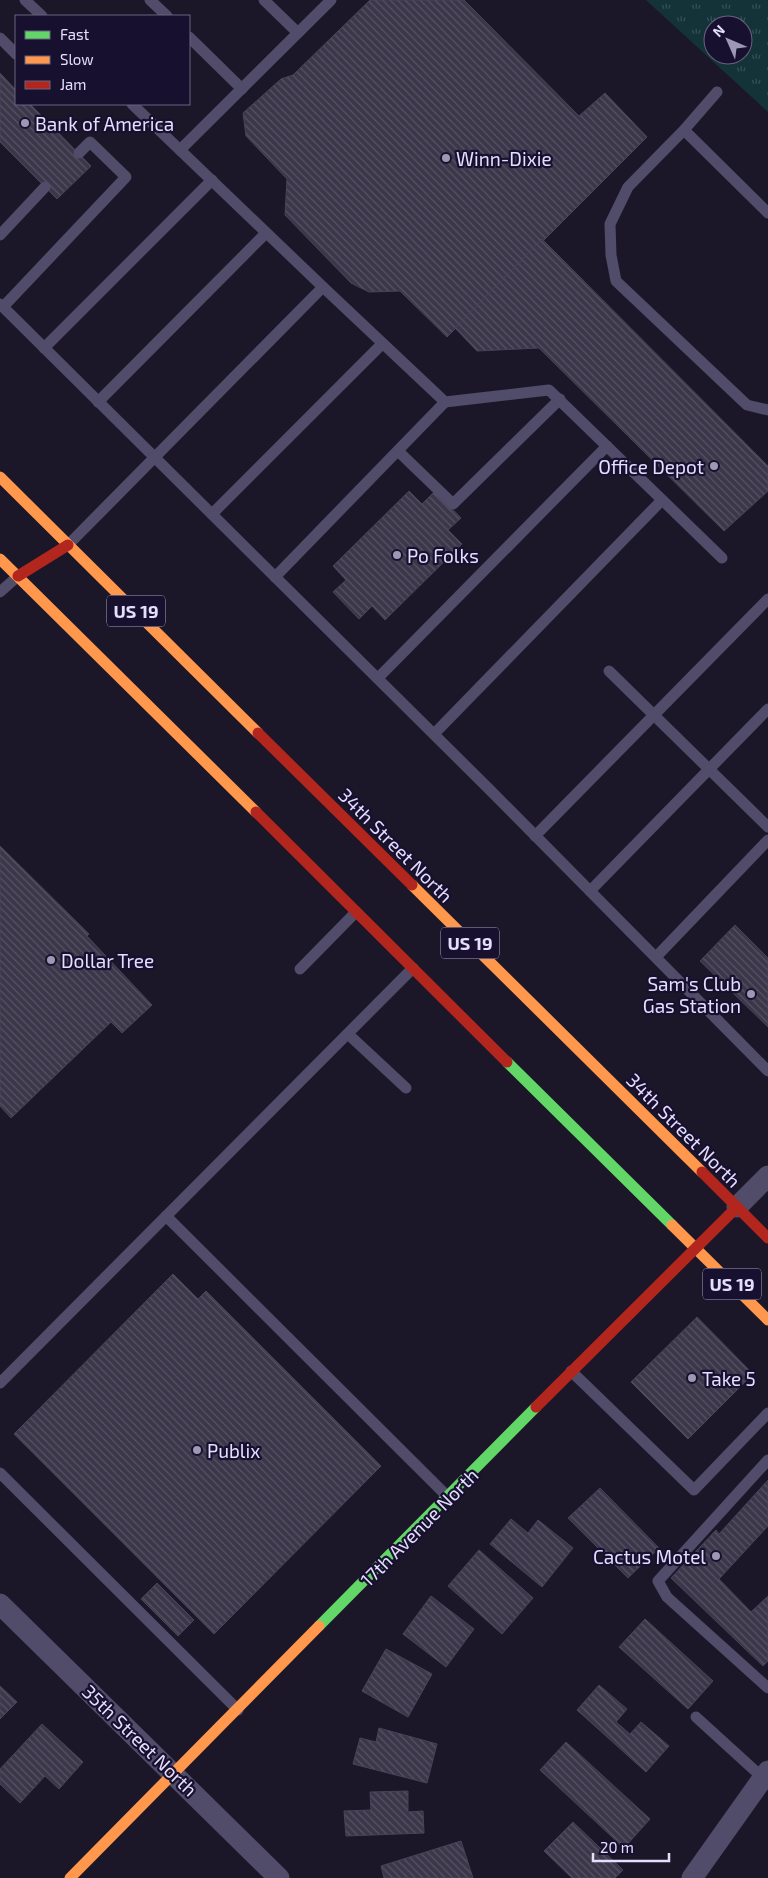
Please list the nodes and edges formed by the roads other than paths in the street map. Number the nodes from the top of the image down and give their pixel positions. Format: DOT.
graph roads {
  1 [pos="25,0"];
  2 [pos="150,0"];
  3 [pos="264,0"];
  4 [pos="331,0"];
  5 [pos="41,15"];
  6 [pos="166,15"];
  7 [pos="298,33"];
  8 [pos="0,38"];
  9 [pos="190,38"];
  10 [pos="15,53"];
  11 [pos="242,89"];
  12 [pos="717,92"];
  13 [pos="133,105"];
  14 [pos="684,130"];
  15 [pos="180,150"];
  16 [pos="79,153"];
  17 [pos="212,180"];
  18 [pos="45,187"];
  19 [pos="768,213"];
  20 [pos="266,232"];
  21 [pos="0,235"];
  22 [pos="322,287"];
  23 [pos="1,305"];
  24 [pos="382,344"];
  25 [pos="44,348"];
  26 [pos="560,399"];
  27 [pos="98,402"];
  28 [pos="445,402"];
  29 [pos="768,410"];
  30 [pos="607,446"];
  31 [pos="398,451"];
  32 [pos="154,457"];
  33 [pos="0,477"];
  34 [pos="662,500"];
  35 [pos="212,514"];
  36 [pos="68,545"];
  37 [pos="722,558"];
  38 [pos="0,559"];
  39 [pos="18,576"];
  40 [pos="275,577"];
  41 [pos="0,592"];
  42 [pos="768,599"];
  43 [pos="609,671"];
  44 [pos="378,678"];
  45 [pos="768,709"];
  46 [pos="654,714"];
  47 [pos="434,734"];
  48 [pos="709,769"];
  49 [pos="768,827"];
  50 [pos="535,836"];
  51 [pos="768,840"];
  52 [pos="590,891"];
  53 [pos="356,912"];
  54 [pos="656,957"];
  55 [pos="413,968"];
  56 [pos="300,969"];
  57 [pos="348,1034"];
  58 [pos="768,1071"];
  59 [pos="406,1088"];
  60 [pos="768,1176"];
  61 [pos="737,1207"];
  62 [pos="166,1216"];
  63 [pos="768,1238"];
  64 [pos="697,1249"];
  65 [pos="768,1320"];
  66 [pos="572,1371"];
  67 [pos="0,1383"];
  68 [pos="768,1413"];
  69 [pos="768,1460"];
  70 [pos="0,1473"];
  71 [pos="448,1497"];
  72 [pos="0,1604"];
  73 [pos="768,1688"];
  74 [pos="238,1710"];
  75 [pos="696,1717"];
  76 [pos="174,1774"];
  77 [pos="766,1775"];
  78 [pos="70,1878"];
  79 [pos="279,1878"];
  80 [pos="692,1878"];
  1 -- 5 [label="lane"];
  2 -- 6 [label="lane"];
  3 -- 7 [label="lane"];
  4 -- 7 [label="lane"];
  7 -- 11 [label="lane"];
  8 -- 10 [label="lane"];
  9 -- 11 [label="lane"];
  11 -- 15 [label="lane"];
  12 -- 14 [label="lane"];
  13 -- 15 [label="lane"];
  14 -- 19 [label="lane"];
  14 -- 29 [label="lane"];
  15 -- 17 [label="lane"];
  16 -- 23 [label="lane"];
  17 -- 20 [label="lane"];
  17 -- 25 [label="lane"];
  18 -- 21 [label="lane"];
  20 -- 22 [label="lane"];
  20 -- 27 [label="lane"];
  22 -- 24 [label="lane"];
  22 -- 32 [label="lane"];
  23 -- 25 [label="lane"];
  24 -- 28 [label="lane"];
  24 -- 35 [label="lane"];
  25 -- 27 [label="lane"];
  26 -- 28 [label="lane"];
  26 -- 30 [label="lane"];
  26 -- 31 [label="lane"];
  27 -- 32 [label="lane"];
  28 -- 31 [label="lane"];
  30 -- 34 [label="lane"];
  30 -- 44 [label="lane"];
  31 -- 40 [label="lane"];
  32 -- 35 [label="lane"];
  32 -- 36 [label="lane"];
  33 -- 36 [label="main road, 34th Street North / US 19"];
  34 -- 37 [label="lane"];
  34 -- 47 [label="lane"];
  35 -- 40 [label="lane"];
  36 -- 39 [label="main road"];
  36 -- 61 [label="main road, 34th Street North / US 19"];
  38 -- 39 [label="main road, US 19"];
  39 -- 41 [label="lane"];
  39 -- 53 [label="main road, US 19"];
  40 -- 44 [label="lane"];
  42 -- 46 [label="lane"];
  43 -- 46 [label="lane"];
  44 -- 47 [label="lane"];
  45 -- 48 [label="lane"];
  46 -- 48 [label="lane"];
  46 -- 50 [label="lane"];
  47 -- 50 [label="lane"];
  48 -- 49 [label="lane"];
  48 -- 52 [label="lane"];
  50 -- 52 [label="lane"];
  51 -- 54 [label="lane"];
  52 -- 54 [label="lane"];
  53 -- 55 [label="main road, US 19"];
  53 -- 56 [label="lane"];
  54 -- 58 [label="lane"];
  55 -- 57 [label="lane"];
  55 -- 64 [label="main road, US 19"];
  57 -- 59 [label="lane"];
  57 -- 62 [label="lane"];
  60 -- 61 [label="street, 17th Avenue North"];
  61 -- 63 [label="main road, 34th Street North / US 19"];
  61 -- 64 [label="main road, 17th Avenue North"];
  62 -- 67 [label="lane"];
  62 -- 71 [label="lane"];
  64 -- 65 [label="main road, US 19"];
  64 -- 66 [label="main road, 17th Avenue North"];
  66 -- 68 [label="lane"];
  66 -- 71 [label="main road, 17th Avenue North"];
  69 -- 73 [label="lane"];
  70 -- 74 [label="lane"];
  71 -- 74 [label="main road, 17th Avenue North"];
  72 -- 76 [label="street, 35th Street North"];
  74 -- 76 [label="main road, 17th Avenue North"];
  75 -- 77 [label="lane"];
  76 -- 78 [label="main road, 17th Avenue North"];
  76 -- 79 [label="street, 35th Street North"];
  77 -- 80 [label="street"];
}
